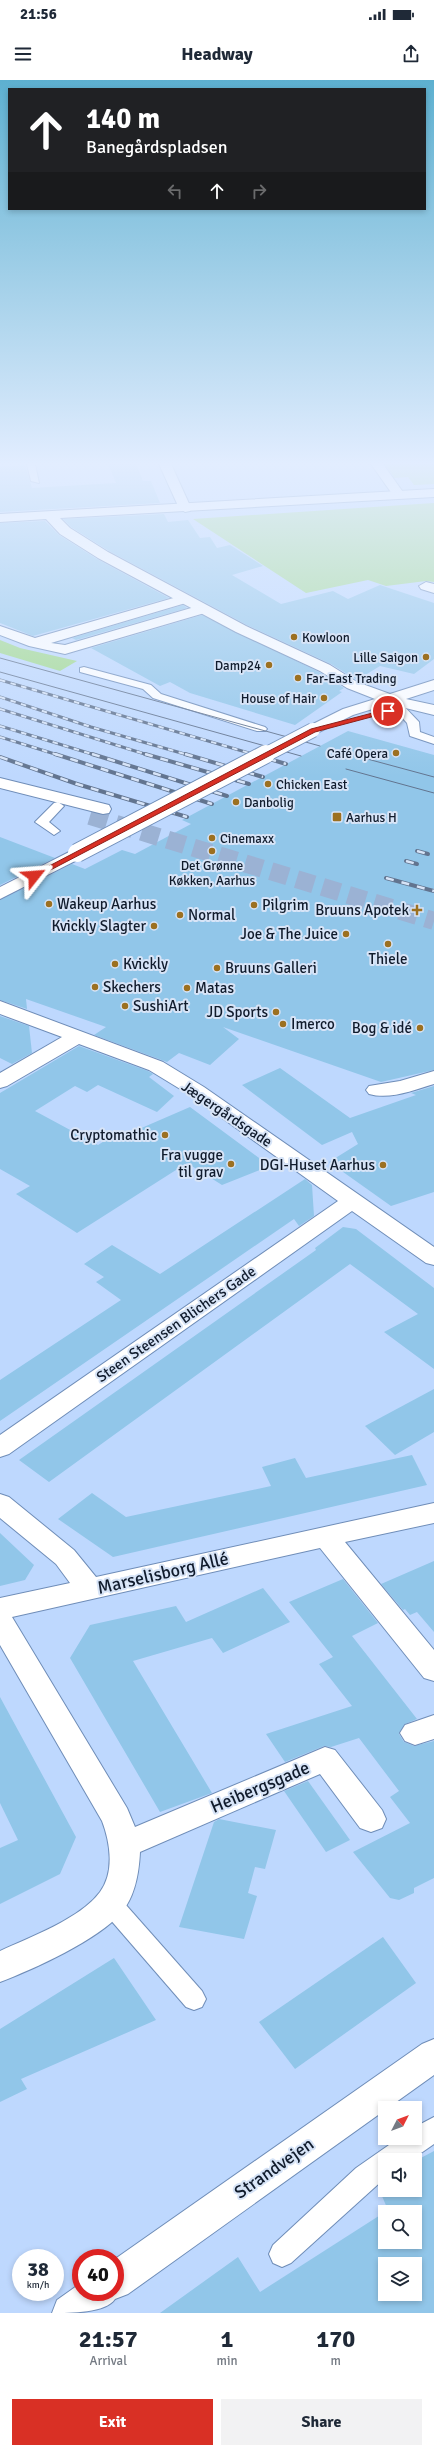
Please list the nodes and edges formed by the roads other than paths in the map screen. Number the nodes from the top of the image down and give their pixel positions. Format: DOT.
graph roads {
  1 [pos="128,568"];
  2 [pos="184,599"];
  3 [pos="203,609"];
  4 [pos="0,630"];
  5 [pos="34,643"];
  6 [pos="325,668"];
  7 [pos="84,670"];
  8 [pos="434,685"];
  9 [pos="434,695"];
  10 [pos="418,698"];
  11 [pos="434,702"];
  12 [pos="396,704"];
  13 [pos="434,710"];
  14 [pos="261,729"];
  15 [pos="434,741"];
  16 [pos="0,783"];
  17 [pos="0,787"];
  18 [pos="58,806"];
  19 [pos="54,831"];
  20 [pos="0,894"];
  21 [pos="0,1007"];
  22 [pos="78,1036"];
  23 [pos="434,1077"];
  24 [pos="0,1082"];
  25 [pos="376,1090"];
  26 [pos="352,1201"];
  27 [pos="434,1258"];
  28 [pos="0,1448"];
  29 [pos="0,1504"];
  30 [pos="434,1513"];
  31 [pos="325,1536"];
  32 [pos="91,1590"];
  33 [pos="0,1609"];
  34 [pos="0,1621"];
  35 [pos="434,1670"];
  36 [pos="371,1819"];
  37 [pos="125,1845"];
  38 [pos="110,1902"];
  39 [pos="0,1967"];
  40 [pos="194,1998"];
  41 [pos="434,2055"];
  42 [pos="434,2128"];
  43 [pos="399,2153"];
  44 [pos="378,2168"];
  45 [pos="282,2254"];
  46 [pos="124,2275"];
  47 [pos="87,2301"];
  48 [pos="70,2313"];
  1 -- 2 [label="street"];
  2 -- 3 [label="street"];
  2 -- 5 [label="street"];
  3 -- 5 [label="street"];
  3 -- 6 [label="street"];
  4 -- 5 [label="street"];
  6 -- 10 [label="street"];
  6 -- 12 [label="street"];
  7 -- 14 [label="lane"];
  8 -- 10 [label="street"];
  9 -- 10 [label="street"];
  10 -- 11 [label="street"];
  10 -- 12 [label="street"];
  10 -- 13 [label="street"];
  12 -- 15 [label="lane"];
  12 -- 20 [label="street, bridge"];
  16 -- 18 [label="street"];
  17 -- 18 [label="street"];
  18 -- 19 [label="lane"];
  21 -- 22 [label="street, Jægergårdsgade"];
  22 -- 24 [label="street"];
  22 -- 26 [label="street, Jægergårdsgade"];
  23 -- 25 [label="street"];
  26 -- 27 [label="street, Jægergårdsgade"];
  26 -- 28 [label="street, Steen Steensen Blichers Gade"];
  29 -- 32 [label="street"];
  30 -- 31 [label="street, Marselisborg Allé"];
  31 -- 32 [label="street, Marselisborg Allé"];
  31 -- 35 [label="street"];
  32 -- 33 [label="street, Marselisborg Allé"];
  34 -- 37 [label="street"];
  36 -- 37 [label="street, Heibergsgade"];
  37 -- 38 [label="street"];
  38 -- 39 [label="street"];
  38 -- 40 [label="lane"];
  41 -- 46 [label="street, Strandvejen"];
  42 -- 43 [label="lane"];
  44 -- 45 [label="lane"];
  47 -- 48 [label="street"];
}
